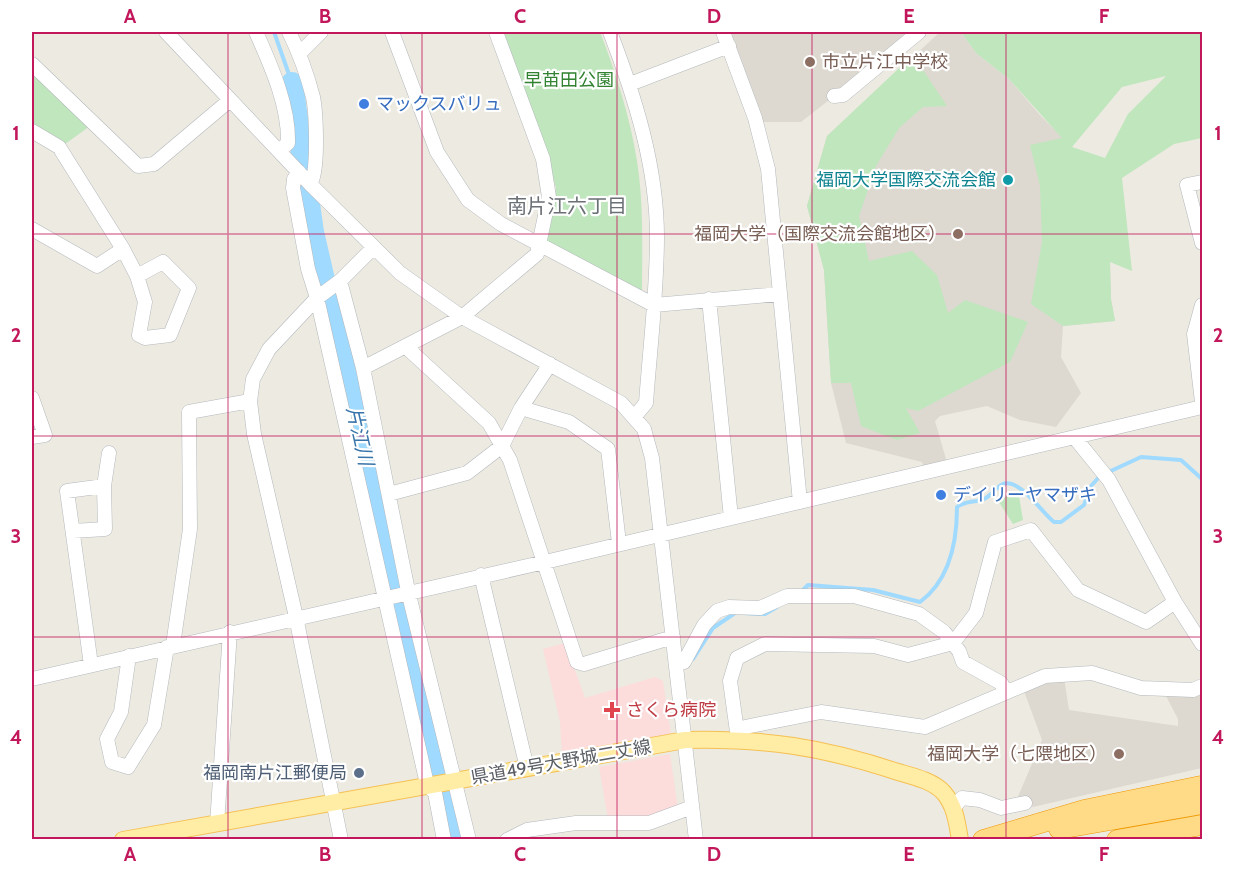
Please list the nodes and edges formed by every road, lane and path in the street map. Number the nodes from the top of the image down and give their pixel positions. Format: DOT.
graph roads {
  1 [pos="256,32"];
  2 [pos="289,32"];
  3 [pos="321,32"];
  4 [pos="392,32"];
  5 [pos="496,32"];
  6 [pos="610,32"];
  7 [pos="723,32"];
  8 [pos="919,32"];
  9 [pos="170,33"];
  10 [pos="729,46"];
  11 [pos="299,54"];
  12 [pos="32,64"];
  13 [pos="630,84"];
  14 [pos="834,96"];
  15 [pos="230,100"];
  16 [pos="32,131"];
  17 [pos="279,151"];
  18 [pos="299,172"];
  19 [pos="1203,182"];
  20 [pos="310,184"];
  21 [pos="32,229"];
  22 [pos="1203,243"];
  23 [pos="539,245"];
  24 [pos="373,248"];
  25 [pos="123,249"];
  26 [pos="137,276"];
  27 [pos="340,281"];
  28 [pos="780,294"];
  29 [pos="317,298"];
  30 [pos="709,299"];
  31 [pos="654,305"];
  32 [pos="1203,305"];
  33 [pos="462,317"];
  34 [pos="406,347"];
  35 [pos="550,363"];
  36 [pos="363,368"];
  37 [pos="32,398"];
  38 [pos="250,401"];
  39 [pos="1203,402"];
  40 [pos="1203,407"];
  41 [pos="521,408"];
  42 [pos="635,416"];
  43 [pos="32,438"];
  44 [pos="1075,438"];
  45 [pos="502,446"];
  46 [pos="109,453"];
  47 [pos="104,486"];
  48 [pos="389,494"];
  49 [pos="800,502"];
  50 [pos="731,518"];
  51 [pos="73,531"];
  52 [pos="661,534"];
  53 [pos="619,543"];
  54 [pos="545,562"];
  55 [pos="481,575"];
  56 [pos="406,592"];
  57 [pos="386,596"];
  58 [pos="1175,602"];
  59 [pos="296,617"];
  60 [pos="230,632"];
  61 [pos="673,637"];
  62 [pos="953,643"];
  63 [pos="1203,644"];
  64 [pos="170,646"];
  65 [pos="129,656"];
  66 [pos="676,663"];
  67 [pos="91,665"];
  68 [pos="32,679"];
  69 [pos="1203,686"];
  70 [pos="1006,692"];
  71 [pos="738,739"];
  72 [pos="685,740"];
  73 [pos="527,768"];
  74 [pos="453,781"];
  75 [pos="429,784"];
  76 [pos="1202,795"];
  77 [pos="1025,803"];
  78 [pos="334,804"];
  79 [pos="692,807"];
  80 [pos="954,807"];
  81 [pos="217,824"];
  82 [pos="1203,825"];
  83 [pos="123,840"];
  84 [pos="340,840"];
  85 [pos="444,840"];
  86 [pos="469,840"];
  87 [pos="507,840"];
  88 [pos="696,840"];
  89 [pos="960,840"];
  90 [pos="983,840"];
  91 [pos="997,840"];
  92 [pos="1117,840"];
  1 -- 17 [label="street"];
  2 -- 11 [label="street"];
  3 -- 11 [label="street"];
  4 -- 23 [label="street"];
  5 -- 23 [label="street"];
  6 -- 13 [label="street"];
  7 -- 10 [label="street"];
  8 -- 14 [label="street"];
  9 -- 15 [label="street"];
  10 -- 13 [label="street"];
  10 -- 28 [label="street"];
  11 -- 20 [label="street"];
  12 -- 15 [label="street"];
  13 -- 31 [label="street"];
  15 -- 17 [label="street"];
  16 -- 25 [label="street"];
  17 -- 18 [label="street"];
  18 -- 20 [label="street"];
  18 -- 29 [label="street"];
  19 -- 22 [label="street"];
  20 -- 24 [label="street"];
  21 -- 25 [label="street"];
  23 -- 31 [label="street"];
  23 -- 33 [label="street"];
  24 -- 27 [label="street"];
  24 -- 33 [label="street"];
  25 -- 26 [label="street"];
  26 -- 26 [label="street"];
  27 -- 29 [label="street"];
  27 -- 36 [label="street"];
  28 -- 30 [label="street"];
  28 -- 49 [label="street"];
  29 -- 38 [label="street"];
  29 -- 57 [label="street"];
  30 -- 31 [label="street"];
  30 -- 50 [label="street"];
  31 -- 42 [label="street"];
  32 -- 39 [label="street"];
  33 -- 34 [label="street"];
  33 -- 35 [label="street"];
  34 -- 36 [label="street"];
  34 -- 45 [label="street"];
  35 -- 41 [label="street"];
  35 -- 42 [label="street"];
  36 -- 48 [label="street"];
  37 -- 43 [label="street"];
  38 -- 59 [label="street"];
  38 -- 64 [label="street"];
  40 -- 44 [label="street"];
  41 -- 45 [label="street"];
  41 -- 53 [label="street"];
  42 -- 52 [label="street"];
  44 -- 49 [label="street"];
  44 -- 58 [label="street"];
  45 -- 48 [label="street"];
  45 -- 54 [label="street"];
  46 -- 47 [label="street"];
  47 -- 51 [label="street"];
  47 -- 51 [label="street"];
  48 -- 56 [label="street"];
  49 -- 50 [label="street"];
  50 -- 52 [label="street"];
  51 -- 67 [label="street"];
  52 -- 53 [label="street"];
  52 -- 61 [label="street"];
  53 -- 54 [label="street"];
  54 -- 55 [label="street"];
  54 -- 61 [label="street"];
  55 -- 56 [label="street"];
  55 -- 73 [label="street"];
  56 -- 57 [label="street"];
  56 -- 74 [label="street"];
  57 -- 59 [label="street"];
  57 -- 75 [label="street"];
  58 -- 62 [label="street"];
  58 -- 63 [label="street"];
  59 -- 60 [label="street"];
  59 -- 78 [label="street"];
  60 -- 64 [label="street"];
  60 -- 81 [label="street"];
  61 -- 66 [label="street"];
  62 -- 66 [label="street"];
  62 -- 70 [label="street"];
  62 -- 71 [label="street"];
  64 -- 65 [label="street"];
  64 -- 65 [label="street"];
  65 -- 67 [label="street"];
  66 -- 72 [label="street"];
  67 -- 68 [label="street"];
  69 -- 70 [label="street"];
  70 -- 71 [label="street"];
  71 -- 72 [label="main road, 県道49号大野城二丈線"];
  71 -- 80 [label="main road, 県道49号大野城二丈線"];
  72 -- 73 [label="main road, 県道49号大野城二丈線"];
  72 -- 79 [label="street"];
  73 -- 74 [label="main road, 県道49号大野城二丈線"];
  74 -- 75 [label="main road, 県道49号大野城二丈線"];
  74 -- 86 [label="street"];
  75 -- 78 [label="main road, 県道49号大野城二丈線"];
  75 -- 85 [label="street"];
  76 -- 90 [label="highway"];
  76 -- 91 [label="highway"];
  77 -- 80 [label="street"];
  78 -- 81 [label="main road, 県道49号大野城二丈線"];
  78 -- 84 [label="street"];
  79 -- 87 [label="street"];
  79 -- 88 [label="street"];
  80 -- 89 [label="main road"];
  81 -- 83 [label="main road, 県道49号大野城二丈線"];
  82 -- 92 [label="highway"];
}
